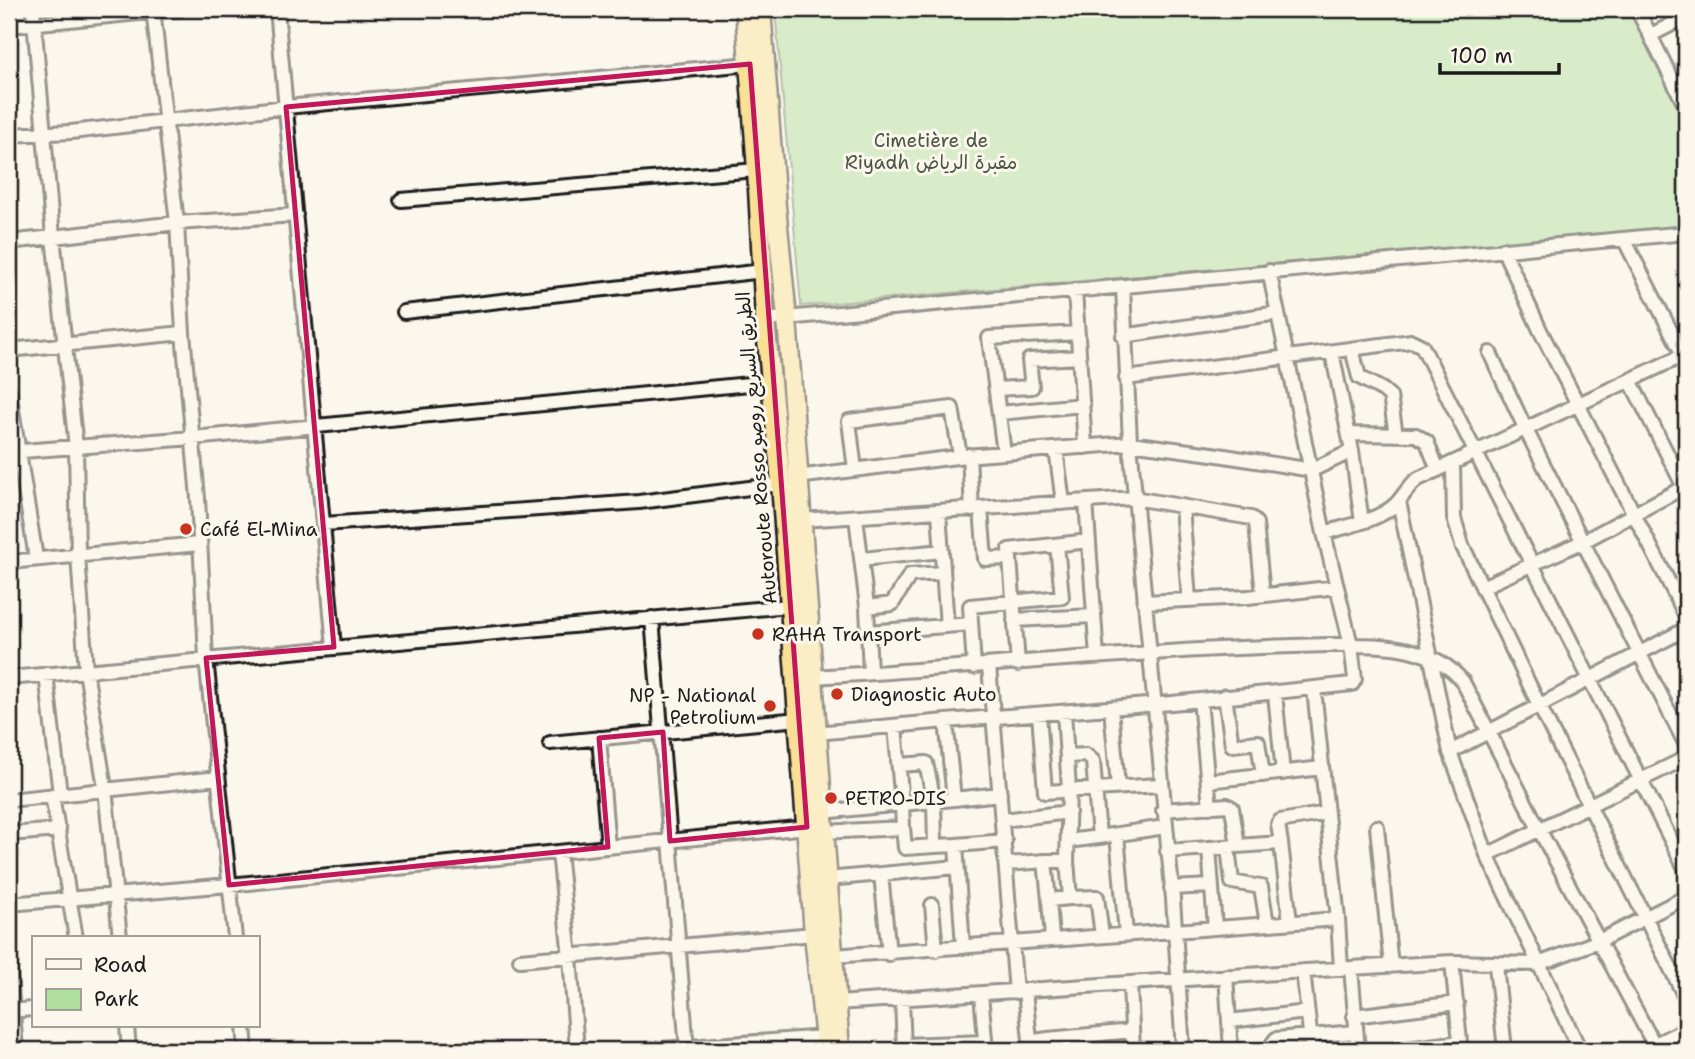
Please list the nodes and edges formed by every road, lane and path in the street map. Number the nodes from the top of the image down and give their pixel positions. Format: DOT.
graph roads {
  1 [pos="33,9"];
  2 [pos="179,9"];
  3 [pos="277,9"];
  4 [pos="745,9"];
  5 [pos="761,9"];
  6 [pos="1637,9"];
  7 [pos="154,10"];
  8 [pos="1686,17"];
  9 [pos="34,23"];
  10 [pos="9,26"];
  11 [pos="1651,35"];
  12 [pos="750,64"];
  13 [pos="286,107"];
  14 [pos="1686,107"];
  15 [pos="165,122"];
  16 [pos="45,133"];
  17 [pos="9,135"];
  18 [pos="757,170"];
  19 [pos="401,200"];
  20 [pos="296,215"];
  21 [pos="177,223"];
  22 [pos="1685,235"];
  23 [pos="53,237"];
  24 [pos="1624,239"];
  25 [pos="9,242"];
  26 [pos="1503,249"];
  27 [pos="764,271"];
  28 [pos="1269,271"];
  29 [pos="1123,286"];
  30 [pos="1075,290"];
  31 [pos="404,312"];
  32 [pos="1278,313"];
  33 [pos="787,318"];
  34 [pos="765,320"];
  35 [pos="183,333"];
  36 [pos="1078,333"];
  37 [pos="1123,336"];
  38 [pos="65,344"];
  39 [pos="1352,349"];
  40 [pos="9,350"];
  41 [pos="1332,352"];
  42 [pos="1490,353"];
  43 [pos="1287,357"];
  44 [pos="1685,357"];
  45 [pos="1079,358"];
  46 [pos="1126,378"];
  47 [pos="1630,380"];
  48 [pos="771,382"];
  49 [pos="996,390"];
  50 [pos="9,391"];
  51 [pos="1579,404"];
  52 [pos="1083,405"];
  53 [pos="999,412"];
  54 [pos="316,425"];
  55 [pos="1526,430"];
  56 [pos="1349,434"];
  57 [pos="1396,435"];
  58 [pos="193,438"];
  59 [pos="1130,443"];
  60 [pos="76,447"];
  61 [pos="1085,447"];
  62 [pos="1056,449"];
  63 [pos="1352,451"];
  64 [pos="14,452"];
  65 [pos="1004,453"];
  66 [pos="1475,454"];
  67 [pos="965,456"];
  68 [pos="1453,463"];
  69 [pos="855,470"];
  70 [pos="1312,470"];
  71 [pos="1438,470"];
  72 [pos="789,481"];
  73 [pos="1686,488"];
  74 [pos="1134,498"];
  75 [pos="1086,501"];
  76 [pos="1399,501"];
  77 [pos="1063,503"];
  78 [pos="1182,506"];
  79 [pos="976,510"];
  80 [pos="939,512"];
  81 [pos="1635,513"];
  82 [pos="856,517"];
  83 [pos="801,520"];
  84 [pos="1362,522"];
  85 [pos="324,524"];
  86 [pos="1325,533"];
  87 [pos="1089,541"];
  88 [pos="1584,541"];
  89 [pos="199,544"];
  90 [pos="1057,545"];
  91 [pos="942,551"];
  92 [pos="78,555"];
  93 [pos="36,558"];
  94 [pos="862,558"];
  95 [pos="1010,558"];
  96 [pos="9,562"];
  97 [pos="1532,565"];
  98 [pos="943,573"];
  99 [pos="1337,587"];
  100 [pos="1482,587"];
  101 [pos="1263,595"];
  102 [pos="1189,600"];
  103 [pos="1013,602"];
  104 [pos="1144,602"];
  105 [pos="789,606"];
  106 [pos="867,607"];
  107 [pos="1094,615"];
  108 [pos="1686,616"];
  109 [pos="652,618"];
  110 [pos="1014,620"];
  111 [pos="971,624"];
  112 [pos="947,626"];
  113 [pos="1686,629"];
  114 [pos="868,632"];
  115 [pos="1351,645"];
  116 [pos="334,646"];
  117 [pos="1149,653"];
  118 [pos="1641,653"];
  119 [pos="1097,657"];
  120 [pos="1431,657"];
  121 [pos="206,658"];
  122 [pos="1018,664"];
  123 [pos="989,666"];
  124 [pos="974,667"];
  125 [pos="86,671"];
  126 [pos="870,673"];
  127 [pos="46,674"];
  128 [pos="812,677"];
  129 [pos="9,678"];
  130 [pos="1590,680"];
  131 [pos="1314,689"];
  132 [pos="1275,694"];
  133 [pos="1225,696"];
  134 [pos="1200,700"];
  135 [pos="1154,704"];
  136 [pos="1539,705"];
  137 [pos="1111,708"];
  138 [pos="1064,712"];
  139 [pos="1038,714"];
  140 [pos="993,717"];
  141 [pos="799,719"];
  142 [pos="946,721"];
  143 [pos="895,726"];
  144 [pos="663,732"];
  145 [pos="1487,732"];
  146 [pos="816,733"];
  147 [pos="599,738"];
  148 [pos="550,743"];
  149 [pos="1686,745"];
  150 [pos="1450,752"];
  151 [pos="1068,757"];
  152 [pos="1686,758"];
  153 [pos="899,765"];
  154 [pos="1322,768"];
  155 [pos="1283,773"];
  156 [pos="1263,775"];
  157 [pos="218,778"];
  158 [pos="1641,780"];
  159 [pos="1208,781"];
  160 [pos="1160,785"];
  161 [pos="1118,787"];
  162 [pos="105,788"];
  163 [pos="1097,788"];
  164 [pos="1069,790"];
  165 [pos="56,794"];
  166 [pos="1000,794"];
  167 [pos="954,799"];
  168 [pos="9,800"];
  169 [pos="934,801"];
  170 [pos="902,804"];
  171 [pos="1590,805"];
  172 [pos="1210,807"];
  173 [pos="1163,810"];
  174 [pos="822,812"];
  175 [pos="1069,812"];
  176 [pos="1327,813"];
  177 [pos="1003,820"];
  178 [pos="1165,827"];
  179 [pos="1377,827"];
  180 [pos="903,828"];
  181 [pos="59,830"];
  182 [pos="815,830"];
  183 [pos="1539,831"];
  184 [pos="9,834"];
  185 [pos="1117,835"];
  186 [pos="1098,837"];
  187 [pos="670,841"];
  188 [pos="1005,841"];
  189 [pos="1068,841"];
  190 [pos="1281,842"];
  191 [pos="956,845"];
  192 [pos="936,846"];
  193 [pos="1233,846"];
  194 [pos="608,847"];
  195 [pos="1209,848"];
  196 [pos="559,852"];
  197 [pos="1167,852"];
  198 [pos="1487,855"];
  199 [pos="1045,861"];
  200 [pos="1067,861"];
  201 [pos="1007,864"];
  202 [pos="957,867"];
  203 [pos="1686,870"];
  204 [pos="881,874"];
  205 [pos="827,879"];
  206 [pos="229,886"];
  207 [pos="1212,886"];
  208 [pos="1171,888"];
  209 [pos="116,895"];
  210 [pos="1686,897"];
  211 [pos="1070,898"];
  212 [pos="71,899"];
  213 [pos="1049,900"];
  214 [pos="9,904"];
  215 [pos="932,905"];
  216 [pos="1646,918"];
  217 [pos="1338,919"];
  218 [pos="1290,922"];
  219 [pos="1267,924"];
  220 [pos="1214,928"];
  221 [pos="1175,932"];
  222 [pos="814,934"];
  223 [pos="1126,934"];
  224 [pos="76,936"];
  225 [pos="120,936"];
  226 [pos="235,936"];
  227 [pos="1102,936"];
  228 [pos="1052,939"];
  229 [pos="1599,941"];
  230 [pos="1013,942"];
  231 [pos="963,947"];
  232 [pos="678,948"];
  233 [pos="936,950"];
  234 [pos="888,954"];
  235 [pos="833,956"];
  236 [pos="570,957"];
  237 [pos="520,960"];
  238 [pos="1452,962"];
  239 [pos="9,964"];
  240 [pos="1538,964"];
  241 [pos="1496,965"];
  242 [pos="1391,966"];
  243 [pos="1346,968"];
  244 [pos="1303,971"];
  245 [pos="1226,976"];
  246 [pos="1179,979"];
  247 [pos="1130,984"];
  248 [pos="1020,991"];
  249 [pos="981,994"];
  250 [pos="902,999"];
  251 [pos="1686,999"];
  252 [pos="836,1003"];
  253 [pos="1457,1003"];
  254 [pos="32,1009"];
  255 [pos="11,1011"];
  256 [pos="1307,1012"];
  257 [pos="1354,1016"];
  258 [pos="1229,1021"];
  259 [pos="127,1028"];
  260 [pos="244,1028"];
  261 [pos="1686,1028"];
  262 [pos="1132,1031"];
  263 [pos="1355,1032"];
  264 [pos="1310,1035"];
  265 [pos="826,1043"];
  266 [pos="1049,1044"];
  267 [pos="985,1046"];
  268 [pos="1460,1046"];
  269 [pos="904,1047"];
  270 [pos="1651,1048"];
  271 [pos="687,1049"];
  272 [pos="16,1050"];
  273 [pos="129,1050"];
  274 [pos="246,1050"];
  275 [pos="577,1050"];
  276 [pos="648,1050"];
  277 [pos="841,1050"];
  278 [pos="1133,1050"];
  279 [pos="1183,1050"];
  280 [pos="1231,1050"];
  281 [pos="1273,1050"];
  282 [pos="1312,1050"];
  283 [pos="1358,1050"];
  284 [pos="1398,1050"];
  285 [pos="1505,1050"];
  286 [pos="1580,1050"];
  1 -- 9 [label="street"];
  2 -- 7 [label="street"];
  3 -- 13 [label="street"];
  4 -- 12 [label="highway, Autoroute Rosso الطريق السريع روصو"];
  5 -- 33 [label="highway, Autoroute Rosso الطريق السريع روصو"];
  6 -- 11 [label="street"];
  7 -- 9 [label="street"];
  7 -- 15 [label="street"];
  8 -- 11 [label="street"];
  9 -- 10 [label="street"];
  9 -- 16 [label="street"];
  11 -- 14 [label="street"];
  12 -- 13 [label="street"];
  12 -- 18 [label="highway, Autoroute Rosso الطريق السريع روصو"];
  13 -- 15 [label="street"];
  13 -- 20 [label="street"];
  15 -- 16 [label="street"];
  15 -- 21 [label="street"];
  16 -- 17 [label="street"];
  16 -- 23 [label="street"];
  18 -- 19 [label="street"];
  18 -- 27 [label="highway, Autoroute Rosso الطريق السريع روصو"];
  20 -- 21 [label="street"];
  20 -- 54 [label="street"];
  21 -- 23 [label="street"];
  21 -- 35 [label="street"];
  22 -- 24 [label="street"];
  23 -- 25 [label="street"];
  23 -- 38 [label="street"];
  24 -- 26 [label="street"];
  24 -- 44 [label="street"];
  26 -- 28 [label="street"];
  26 -- 51 [label="street"];
  27 -- 31 [label="street"];
  27 -- 34 [label="highway, Autoroute Rosso الطريق السريع روصو"];
  28 -- 29 [label="street"];
  28 -- 32 [label="street"];
  29 -- 30 [label="street"];
  29 -- 37 [label="street"];
  30 -- 33 [label="street"];
  30 -- 36 [label="street"];
  32 -- 37 [label="street"];
  32 -- 43 [label="street"];
  33 -- 34 [label="street"];
  33 -- 72 [label="highway, Autoroute Rosso الطريق السريع روصو"];
  34 -- 48 [label="highway, Autoroute Rosso الطريق السريع روصو"];
  35 -- 38 [label="street"];
  35 -- 58 [label="street"];
  36 -- 45 [label="street"];
  36 -- 49 [label="street"];
  37 -- 46 [label="street"];
  38 -- 40 [label="street"];
  38 -- 60 [label="street"];
  39 -- 41 [label="street"];
  39 -- 57 [label="street"];
  39 -- 66 [label="street"];
  41 -- 43 [label="street"];
  41 -- 56 [label="street"];
  42 -- 55 [label="street"];
  43 -- 46 [label="street"];
  43 -- 70 [label="street"];
  44 -- 47 [label="street"];
  45 -- 49 [label="street"];
  45 -- 52 [label="street"];
  46 -- 59 [label="street"];
  47 -- 51 [label="street"];
  47 -- 73 [label="street"];
  48 -- 54 [label="street"];
  48 -- 72 [label="highway, Autoroute Rosso الطريق السريع روصو"];
  49 -- 53 [label="street"];
  50 -- 64 [label="street"];
  51 -- 55 [label="street"];
  51 -- 81 [label="street"];
  52 -- 53 [label="street"];
  52 -- 61 [label="street"];
  53 -- 65 [label="street"];
  54 -- 58 [label="street"];
  54 -- 85 [label="street"];
  55 -- 66 [label="street"];
  55 -- 88 [label="street"];
  56 -- 57 [label="street"];
  56 -- 63 [label="street"];
  57 -- 71 [label="street"];
  58 -- 60 [label="street"];
  58 -- 89 [label="street"];
  59 -- 61 [label="street"];
  59 -- 70 [label="street"];
  59 -- 74 [label="street"];
  60 -- 64 [label="street"];
  60 -- 92 [label="street"];
  61 -- 62 [label="street"];
  62 -- 65 [label="street"];
  62 -- 77 [label="street"];
  63 -- 70 [label="street"];
  63 -- 84 [label="street"];
  64 -- 93 [label="street"];
  65 -- 67 [label="street"];
  66 -- 68 [label="street"];
  66 -- 97 [label="street"];
  67 -- 69 [label="street"];
  67 -- 69 [label="street"];
  67 -- 79 [label="street"];
  68 -- 71 [label="street"];
  68 -- 100 [label="street"];
  69 -- 72 [label="street"];
  70 -- 86 [label="street"];
  71 -- 76 [label="street"];
  72 -- 83 [label="highway, Autoroute Rosso الطريق السريع روصو"];
  72 -- 85 [label="street"];
  72 -- 105 [label="highway, Autoroute Rosso الطريق السريع روصو"];
  73 -- 81 [label="street"];
  74 -- 75 [label="street"];
  74 -- 78 [label="street"];
  74 -- 104 [label="street"];
  75 -- 77 [label="street"];
  75 -- 87 [label="street"];
  76 -- 84 [label="street"];
  76 -- 120 [label="street"];
  77 -- 79 [label="street"];
  78 -- 101 [label="street"];
  78 -- 102 [label="street"];
  79 -- 80 [label="street"];
  79 -- 95 [label="street"];
  80 -- 82 [label="street"];
  80 -- 91 [label="street"];
  81 -- 88 [label="street"];
  81 -- 108 [label="street"];
  82 -- 83 [label="street"];
  82 -- 94 [label="street"];
  83 -- 128 [label="highway, Autoroute Rosso الطريق السريع روصو"];
  84 -- 86 [label="street"];
  85 -- 116 [label="street"];
  86 -- 99 [label="street"];
  87 -- 90 [label="street"];
  87 -- 107 [label="street"];
  88 -- 97 [label="street"];
  88 -- 118 [label="street"];
  89 -- 92 [label="street"];
  89 -- 121 [label="street"];
  90 -- 95 [label="street"];
  90 -- 103 [label="street"];
  91 -- 94 [label="street"];
  91 -- 98 [label="street"];
  92 -- 93 [label="street"];
  92 -- 125 [label="street"];
  93 -- 96 [label="street"];
  94 -- 106 [label="street"];
  95 -- 103 [label="street"];
  97 -- 100 [label="street"];
  97 -- 130 [label="street"];
  98 -- 106 [label="street"];
  98 -- 112 [label="street"];
  99 -- 101 [label="street"];
  99 -- 115 [label="street"];
  100 -- 136 [label="street"];
  101 -- 102 [label="street"];
  102 -- 104 [label="street"];
  103 -- 110 [label="street"];
  103 -- 111 [label="street"];
  104 -- 117 [label="street"];
  105 -- 109 [label="street"];
  105 -- 141 [label="highway, Autoroute Rosso الطريق السريع روصو"];
  106 -- 114 [label="street"];
  107 -- 110 [label="street"];
  107 -- 119 [label="street"];
  109 -- 116 [label="street"];
  109 -- 144 [label="street"];
  110 -- 122 [label="street"];
  111 -- 112 [label="street"];
  111 -- 124 [label="street"];
  112 -- 114 [label="street"];
  113 -- 118 [label="street"];
  114 -- 126 [label="street"];
  115 -- 117 [label="street"];
  115 -- 120 [label="street"];
  115 -- 131 [label="street"];
  116 -- 121 [label="street"];
  117 -- 119 [label="street"];
  117 -- 135 [label="street"];
  118 -- 130 [label="street"];
  118 -- 149 [label="street"];
  119 -- 122 [label="street"];
  120 -- 145 [label="street"];
  120 -- 150 [label="street"];
  121 -- 125 [label="street"];
  121 -- 157 [label="street"];
  122 -- 123 [label="street"];
  123 -- 124 [label="street"];
  123 -- 140 [label="street"];
  124 -- 126 [label="street"];
  125 -- 127 [label="street"];
  125 -- 162 [label="street"];
  126 -- 128 [label="street"];
  127 -- 129 [label="street"];
  127 -- 165 [label="street"];
  128 -- 146 [label="highway, Autoroute Rosso الطريق السريع روصو"];
  130 -- 136 [label="street"];
  130 -- 158 [label="street"];
  131 -- 132 [label="street"];
  131 -- 154 [label="street"];
  132 -- 133 [label="street"];
  132 -- 155 [label="street"];
  133 -- 134 [label="street"];
  133 -- 156 [label="street"];
  134 -- 135 [label="street"];
  134 -- 159 [label="street"];
  135 -- 137 [label="street"];
  135 -- 160 [label="street"];
  136 -- 145 [label="street"];
  136 -- 171 [label="street"];
  137 -- 138 [label="street"];
  137 -- 161 [label="street"];
  138 -- 139 [label="street"];
  138 -- 151 [label="street"];
  139 -- 140 [label="street"];
  139 -- 164 [label="street"];
  140 -- 142 [label="street"];
  140 -- 166 [label="street"];
  141 -- 144 [label="street"];
  141 -- 182 [label="highway, Autoroute Rosso الطريق السريع روصو"];
  142 -- 143 [label="street"];
  142 -- 167 [label="street"];
  143 -- 146 [label="street"];
  143 -- 153 [label="street"];
  144 -- 147 [label="street"];
  144 -- 187 [label="street"];
  145 -- 150 [label="street"];
  145 -- 183 [label="street"];
  146 -- 174 [label="highway, Autoroute Rosso الطريق السريع روصو"];
  147 -- 148 [label="street"];
  147 -- 194 [label="street"];
  150 -- 198 [label="street"];
  151 -- 163 [label="street"];
  151 -- 164 [label="street"];
  152 -- 158 [label="street"];
  153 -- 169 [label="street"];
  153 -- 170 [label="street"];
  154 -- 155 [label="street"];
  154 -- 176 [label="street"];
  155 -- 156 [label="street"];
  156 -- 159 [label="street"];
  157 -- 162 [label="street"];
  157 -- 206 [label="street"];
  158 -- 171 [label="street"];
  158 -- 203 [label="street"];
  159 -- 172 [label="street"];
  160 -- 161 [label="street"];
  160 -- 173 [label="street"];
  161 -- 163 [label="street"];
  162 -- 165 [label="street"];
  162 -- 209 [label="street"];
  163 -- 164 [label="street"];
  163 -- 186 [label="street"];
  164 -- 175 [label="street"];
  165 -- 168 [label="street"];
  165 -- 181 [label="street"];
  166 -- 167 [label="street"];
  166 -- 177 [label="street"];
  167 -- 169 [label="street"];
  169 -- 170 [label="street"];
  169 -- 192 [label="street"];
  170 -- 174 [label="street"];
  170 -- 180 [label="street"];
  171 -- 183 [label="street"];
  171 -- 216 [label="street"];
  172 -- 173 [label="street"];
  172 -- 193 [label="street"];
  173 -- 178 [label="street"];
  174 -- 182 [label="highway, Autoroute Rosso الطريق السريع روصو"];
  175 -- 177 [label="street"];
  175 -- 189 [label="street"];
  176 -- 190 [label="street"];
  176 -- 217 [label="street"];
  177 -- 188 [label="street"];
  178 -- 185 [label="street"];
  178 -- 197 [label="street"];
  179 -- 242 [label="street"];
  180 -- 182 [label="street"];
  180 -- 192 [label="street"];
  181 -- 184 [label="street"];
  181 -- 212 [label="street"];
  182 -- 187 [label="street"];
  182 -- 205 [label="highway, Autoroute Rosso الطريق السريع روصو"];
  182 -- 222 [label="highway, Autoroute Rosso الطريق السريع روصو"];
  183 -- 198 [label="street"];
  183 -- 229 [label="street"];
  185 -- 186 [label="street"];
  185 -- 223 [label="street"];
  186 -- 189 [label="street"];
  187 -- 194 [label="street"];
  187 -- 232 [label="street"];
  188 -- 191 [label="street"];
  188 -- 201 [label="street"];
  189 -- 200 [label="street"];
  190 -- 193 [label="street"];
  190 -- 218 [label="street"];
  191 -- 192 [label="street"];
  191 -- 202 [label="street"];
  193 -- 195 [label="street"];
  193 -- 219 [label="street"];
  194 -- 196 [label="street"];
  195 -- 197 [label="street"];
  195 -- 207 [label="street"];
  196 -- 206 [label="street"];
  196 -- 236 [label="street"];
  197 -- 208 [label="street"];
  198 -- 240 [label="street"];
  199 -- 200 [label="street"];
  199 -- 201 [label="street"];
  199 -- 213 [label="street"];
  200 -- 211 [label="street"];
  201 -- 230 [label="street"];
  202 -- 204 [label="street"];
  202 -- 231 [label="street"];
  204 -- 205 [label="street"];
  204 -- 234 [label="street"];
  205 -- 235 [label="highway, Autoroute Rosso الطريق السريع روصو"];
  206 -- 209 [label="street"];
  206 -- 226 [label="street"];
  207 -- 208 [label="street"];
  207 -- 220 [label="street"];
  208 -- 221 [label="street"];
  209 -- 212 [label="street"];
  209 -- 225 [label="street"];
  210 -- 216 [label="street"];
  211 -- 213 [label="street"];
  211 -- 227 [label="street"];
  212 -- 214 [label="street"];
  212 -- 224 [label="street"];
  213 -- 228 [label="street"];
  215 -- 233 [label="street"];
  216 -- 229 [label="street"];
  216 -- 251 [label="street"];
  217 -- 218 [label="street"];
  217 -- 243 [label="street"];
  218 -- 219 [label="street"];
  219 -- 220 [label="street"];
  220 -- 221 [label="street"];
  221 -- 223 [label="street"];
  221 -- 246 [label="street"];
  222 -- 232 [label="street"];
  222 -- 265 [label="highway, Autoroute Rosso الطريق السريع روصو"];
  223 -- 227 [label="street"];
  227 -- 228 [label="street"];
  228 -- 230 [label="street"];
  229 -- 240 [label="street"];
  229 -- 270 [label="street"];
  230 -- 231 [label="street"];
  230 -- 248 [label="street"];
  231 -- 233 [label="street"];
  232 -- 236 [label="street"];
  232 -- 271 [label="street"];
  233 -- 234 [label="street"];
  234 -- 235 [label="street"];
  235 -- 252 [label="highway, Autoroute Rosso الطريق السريع روصو"];
  236 -- 237 [label="street"];
  236 -- 275 [label="street"];
  238 -- 241 [label="street"];
  238 -- 242 [label="street"];
  238 -- 253 [label="street"];
  239 -- 255 [label="street"];
  240 -- 241 [label="street"];
  240 -- 286 [label="street"];
  241 -- 285 [label="street"];
  242 -- 243 [label="street"];
  243 -- 244 [label="street"];
  243 -- 257 [label="street"];
  244 -- 245 [label="street"];
  244 -- 256 [label="street"];
  245 -- 246 [label="street"];
  245 -- 258 [label="street"];
  246 -- 247 [label="street"];
  246 -- 279 [label="street"];
  247 -- 248 [label="street"];
  247 -- 262 [label="street"];
  248 -- 249 [label="street"];
  248 -- 266 [label="street"];
  249 -- 250 [label="street"];
  249 -- 267 [label="street"];
  250 -- 252 [label="street"];
  250 -- 269 [label="street"];
  252 -- 277 [label="highway, Autoroute Rosso الطريق السريع روصو"];
  253 -- 257 [label="street"];
  253 -- 268 [label="street"];
  254 -- 255 [label="street"];
  255 -- 272 [label="street"];
  256 -- 258 [label="street"];
  256 -- 264 [label="street"];
  257 -- 263 [label="street"];
  258 -- 280 [label="street"];
  259 -- 273 [label="street"];
  260 -- 274 [label="street"];
  261 -- 270 [label="street"];
  262 -- 266 [label="street"];
  262 -- 278 [label="street"];
  263 -- 264 [label="street"];
  263 -- 283 [label="street"];
  264 -- 281 [label="street"];
  264 -- 282 [label="street"];
  265 -- 271 [label="street"];
  267 -- 269 [label="street"];
  268 -- 284 [label="street"];
  271 -- 276 [label="street"];
}
